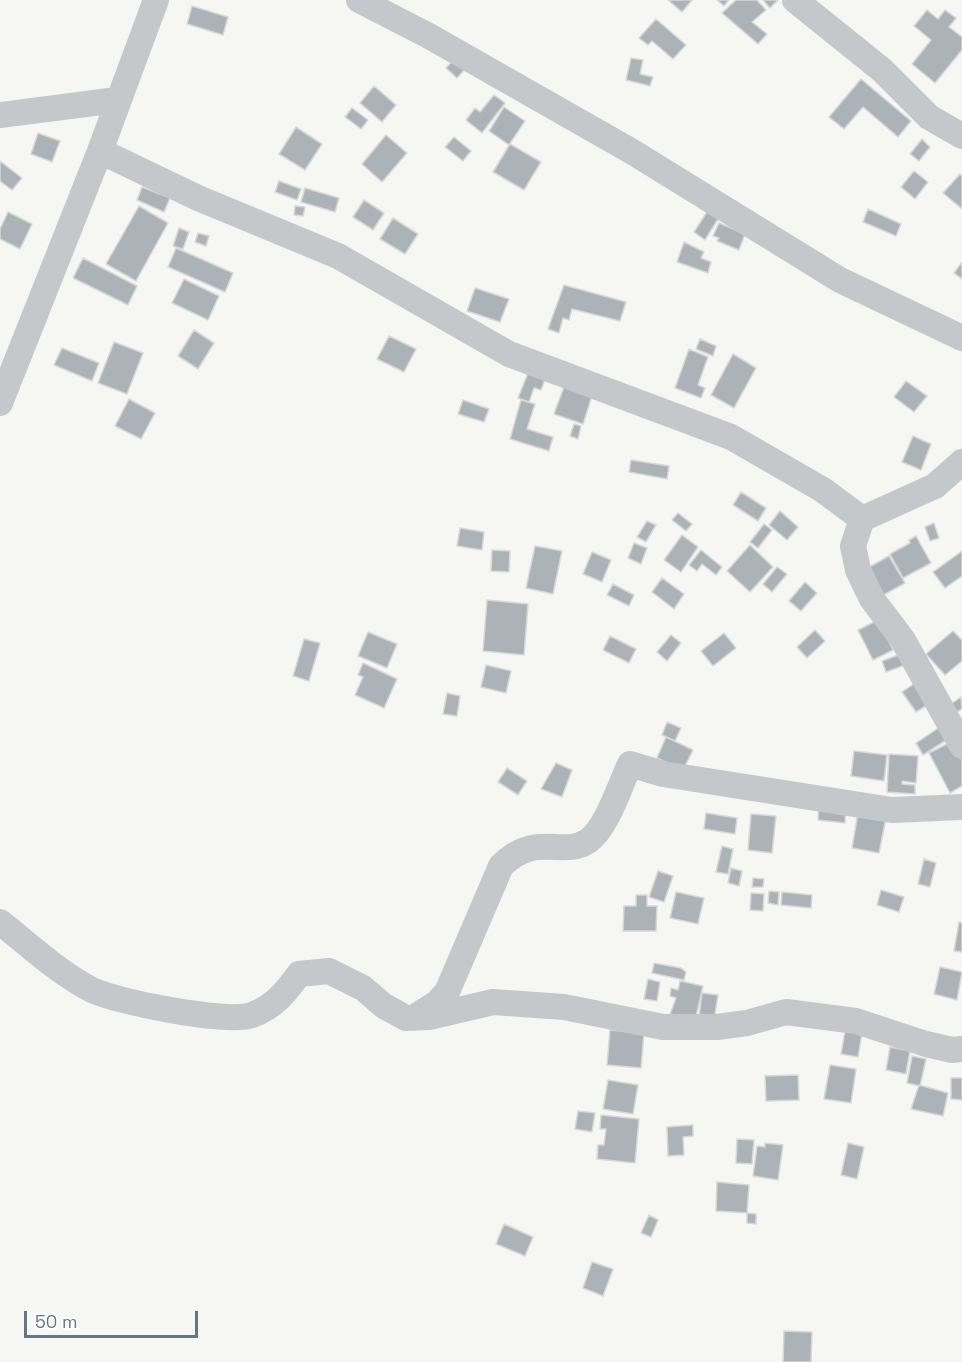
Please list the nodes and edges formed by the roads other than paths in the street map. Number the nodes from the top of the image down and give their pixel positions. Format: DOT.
graph roads {
  1 [pos="156,0"];
  2 [pos="359,0"];
  3 [pos="795,0"];
  4 [pos="117,100"];
  5 [pos="0,115"];
  6 [pos="962,136"];
  7 [pos="100,151"];
  8 [pos="962,338"];
  9 [pos="0,403"];
  10 [pos="962,462"];
  11 [pos="862,519"];
  12 [pos="962,746"];
  13 [pos="962,807"];
  14 [pos="0,922"];
  15 [pos="406,1018"];
  16 [pos="962,1049"];
  1 -- 4 [label="street"];
  2 -- 8 [label="street"];
  3 -- 6 [label="street"];
  4 -- 5 [label="street"];
  4 -- 7 [label="street"];
  7 -- 9 [label="street"];
  7 -- 11 [label="street"];
  10 -- 11 [label="street"];
  11 -- 12 [label="street"];
  13 -- 15 [label="street"];
  14 -- 15 [label="street"];
  15 -- 16 [label="street"];
}
